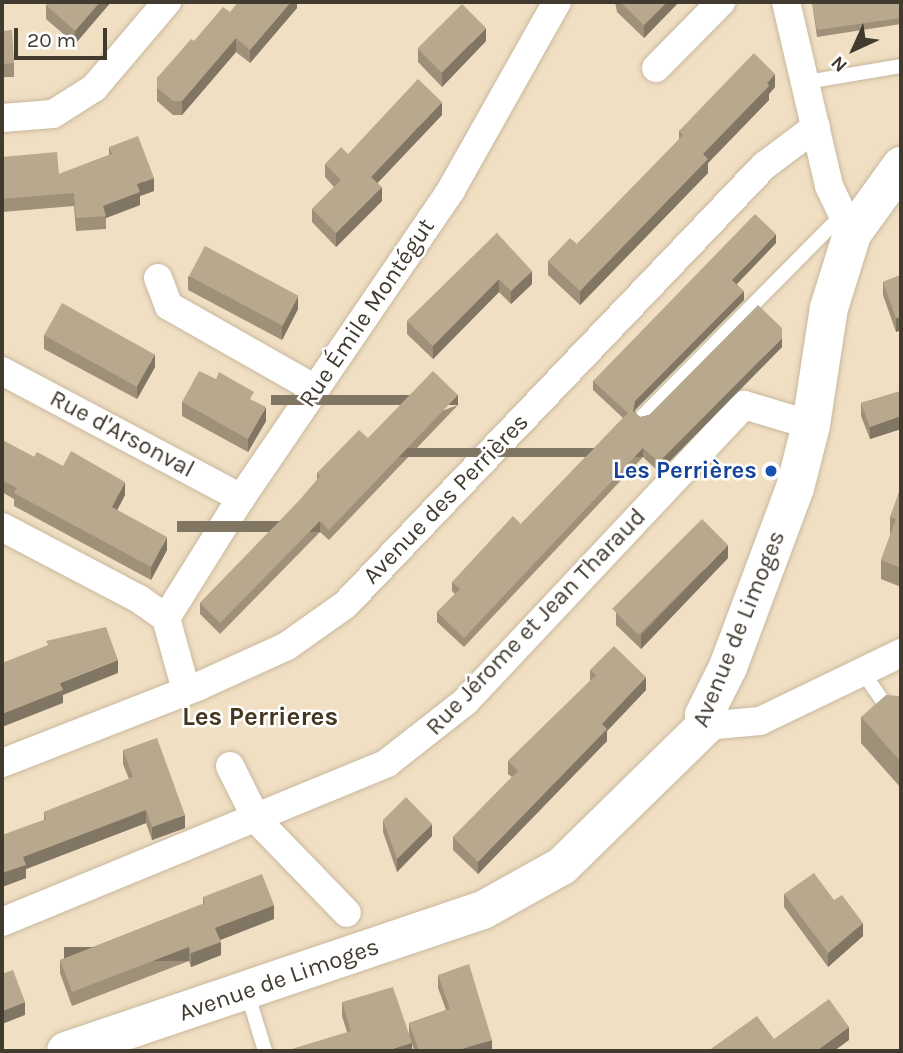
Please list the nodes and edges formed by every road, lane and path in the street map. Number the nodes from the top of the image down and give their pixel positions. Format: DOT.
graph roads {
  1 [pos="167,2"];
  2 [pos="557,2"];
  3 [pos="721,2"];
  4 [pos="786,2"];
  5 [pos="901,66"];
  6 [pos="656,68"];
  7 [pos="807,82"];
  8 [pos="2,118"];
  9 [pos="816,127"];
  10 [pos="901,166"];
  11 [pos="847,224"];
  12 [pos="158,278"];
  13 [pos="2,371"];
  14 [pos="315,389"];
  15 [pos="642,417"];
  16 [pos="811,425"];
  17 [pos="241,498"];
  18 [pos="5,533"];
  19 [pos="166,618"];
  20 [pos="901,653"];
  21 [pos="862,671"];
  22 [pos="186,690"];
  23 [pos="892,715"];
  24 [pos="705,726"];
  25 [pos="2,763"];
  26 [pos="230,766"];
  27 [pos="257,820"];
  28 [pos="348,913"];
  29 [pos="2,922"];
  30 [pos="247,992"];
  31 [pos="66,1051"];
  32 [pos="265,1051"];
  1 -- 8 [label="street"];
  2 -- 14 [label="street, Rue Émile Montégut"];
  3 -- 6 [label="street"];
  4 -- 7 [label="street"];
  5 -- 7 [label="lane"];
  7 -- 9 [label="street"];
  9 -- 11 [label="street"];
  9 -- 22 [label="street, Avenue des Perrières"];
  10 -- 11 [label="main road, Avenue de Limoges"];
  11 -- 15 [label="lane"];
  11 -- 16 [label="main road, Avenue de Limoges"];
  12 -- 14 [label="street"];
  13 -- 17 [label="street, Rue d'Arsonval"];
  14 -- 17 [label="street, Rue Émile Montégut"];
  16 -- 24 [label="main road, Avenue de Limoges"];
  16 -- 27 [label="street, Rue Jérome et Jean Tharaud"];
  17 -- 19 [label="street, Rue Émile Montégut"];
  18 -- 19 [label="street"];
  19 -- 22 [label="street"];
  20 -- 21 [label="street"];
  21 -- 23 [label="lane"];
  21 -- 24 [label="street"];
  22 -- 25 [label="street, Avenue des Perrières"];
  24 -- 30 [label="main road, Avenue de Limoges"];
  26 -- 27 [label="street"];
  27 -- 28 [label="street"];
  27 -- 29 [label="street, Rue Jérome et Jean Tharaud"];
  30 -- 31 [label="main road, Avenue de Limoges"];
  30 -- 32 [label="lane"];
}
